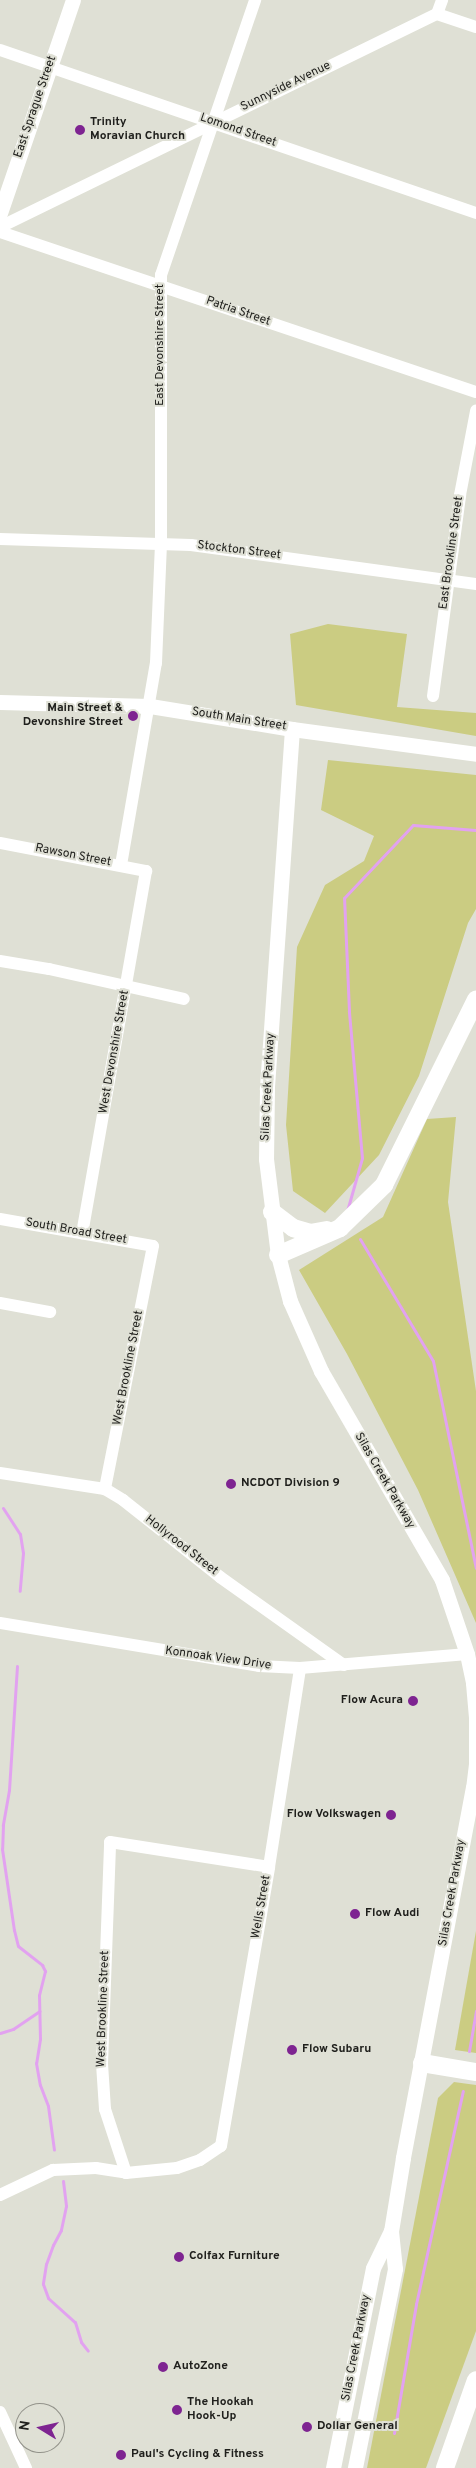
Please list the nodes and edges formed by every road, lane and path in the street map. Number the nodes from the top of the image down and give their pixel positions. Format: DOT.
graph roads {
  1 [pos="73,0"];
  2 [pos="255,0"];
  3 [pos="442,0"];
  4 [pos="437,14"];
  5 [pos="476,27"];
  6 [pos="0,50"];
  7 [pos="50,66"];
  8 [pos="212,122"];
  9 [pos="0,213"];
  10 [pos="476,213"];
  11 [pos="0,227"];
  12 [pos="0,232"];
  13 [pos="162,286"];
  14 [pos="476,392"];
  15 [pos="476,411"];
  16 [pos="0,539"];
  17 [pos="160,543"];
  18 [pos="449,580"];
  19 [pos="476,584"];
  20 [pos="433,696"];
  21 [pos="0,702"];
  22 [pos="150,706"];
  23 [pos="292,729"];
  24 [pos="476,754"];
  25 [pos="0,843"];
  26 [pos="122,865"];
  27 [pos="146,871"];
  28 [pos="0,961"];
  29 [pos="126,988"];
  30 [pos="184,999"];
  31 [pos="476,1000"];
  32 [pos="272,1212"];
  33 [pos="0,1219"];
  34 [pos="340,1228"];
  35 [pos="82,1233"];
  36 [pos="153,1246"];
  37 [pos="278,1255"];
  38 [pos="0,1303"];
  39 [pos="50,1312"];
  40 [pos="0,1473"];
  41 [pos="105,1489"];
  42 [pos="0,1623"];
  43 [pos="467,1654"];
  44 [pos="344,1665"];
  45 [pos="300,1668"];
  46 [pos="269,1867"];
  47 [pos="422,2063"];
  48 [pos="476,2072"];
  49 [pos="126,2173"];
  50 [pos="0,2195"];
  51 [pos="391,2231"];
  52 [pos="476,2380"];
  53 [pos="0,2412"];
  54 [pos="26,2468"];
  55 [pos="332,2468"];
  56 [pos="355,2468"];
  57 [pos="445,2468"];
  1 -- 7 [label="main road, East Sprague Street"];
  2 -- 8 [label="street, East Devonshire Street"];
  3 -- 4 [label="street"];
  4 -- 5 [label="street"];
  4 -- 8 [label="street, Sunnyside Avenue"];
  6 -- 7 [label="street, Lomond Street"];
  7 -- 8 [label="street, Lomond Street"];
  7 -- 9 [label="main road, East Sprague Street"];
  8 -- 10 [label="street, Lomond Street"];
  8 -- 11 [label="street, Sunnyside Avenue"];
  8 -- 13 [label="street, East Devonshire Street"];
  12 -- 13 [label="street, Patria Street"];
  13 -- 14 [label="street, Patria Street"];
  13 -- 17 [label="street, East Devonshire Street"];
  15 -- 18 [label="street, East Brookline Street"];
  16 -- 17 [label="street, Stockton Street"];
  17 -- 18 [label="street, Stockton Street"];
  17 -- 22 [label="street, East Devonshire Street"];
  18 -- 19 [label="street, Stockton Street"];
  18 -- 20 [label="street, East Brookline Street"];
  21 -- 22 [label="main road, South Main Street"];
  22 -- 23 [label="main road, South Main Street"];
  22 -- 26 [label="street"];
  23 -- 24 [label="main road, South Main Street"];
  23 -- 32 [label="main road, Silas Creek Parkway"];
  25 -- 26 [label="street, Rawson Street"];
  26 -- 27 [label="street, Rawson Street"];
  27 -- 29 [label="street, West Devonshire Street"];
  28 -- 29 [label="street"];
  29 -- 30 [label="street"];
  29 -- 35 [label="street, West Devonshire Street"];
  31 -- 34 [label="highway"];
  32 -- 34 [label="highway"];
  32 -- 37 [label="main road, Silas Creek Parkway"];
  33 -- 35 [label="street, South Broad Street"];
  34 -- 37 [label="highway"];
  35 -- 36 [label="street, South Broad Street"];
  36 -- 41 [label="street, West Brookline Street"];
  37 -- 43 [label="main road, Silas Creek Parkway"];
  38 -- 39 [label="street"];
  40 -- 41 [label="street, Hollyrood Street"];
  41 -- 44 [label="street, Hollyrood Street"];
  42 -- 45 [label="street, Konnoak View Drive"];
  43 -- 44 [label="street, Konnoak View Drive"];
  43 -- 47 [label="main road, Silas Creek Parkway"];
  44 -- 45 [label="street, Konnoak View Drive"];
  45 -- 46 [label="street, Wells Street"];
  46 -- 49 [label="street, Wells Street"];
  46 -- 49 [label="street, West Brookline Street"];
  47 -- 48 [label="highway"];
  47 -- 51 [label="main road, Silas Creek Parkway"];
  49 -- 50 [label="street"];
  51 -- 55 [label="main road, Silas Creek Parkway"];
  51 -- 56 [label="main road, Silas Creek Parkway"];
  52 -- 57 [label="highway"];
  53 -- 54 [label="street"];
}
